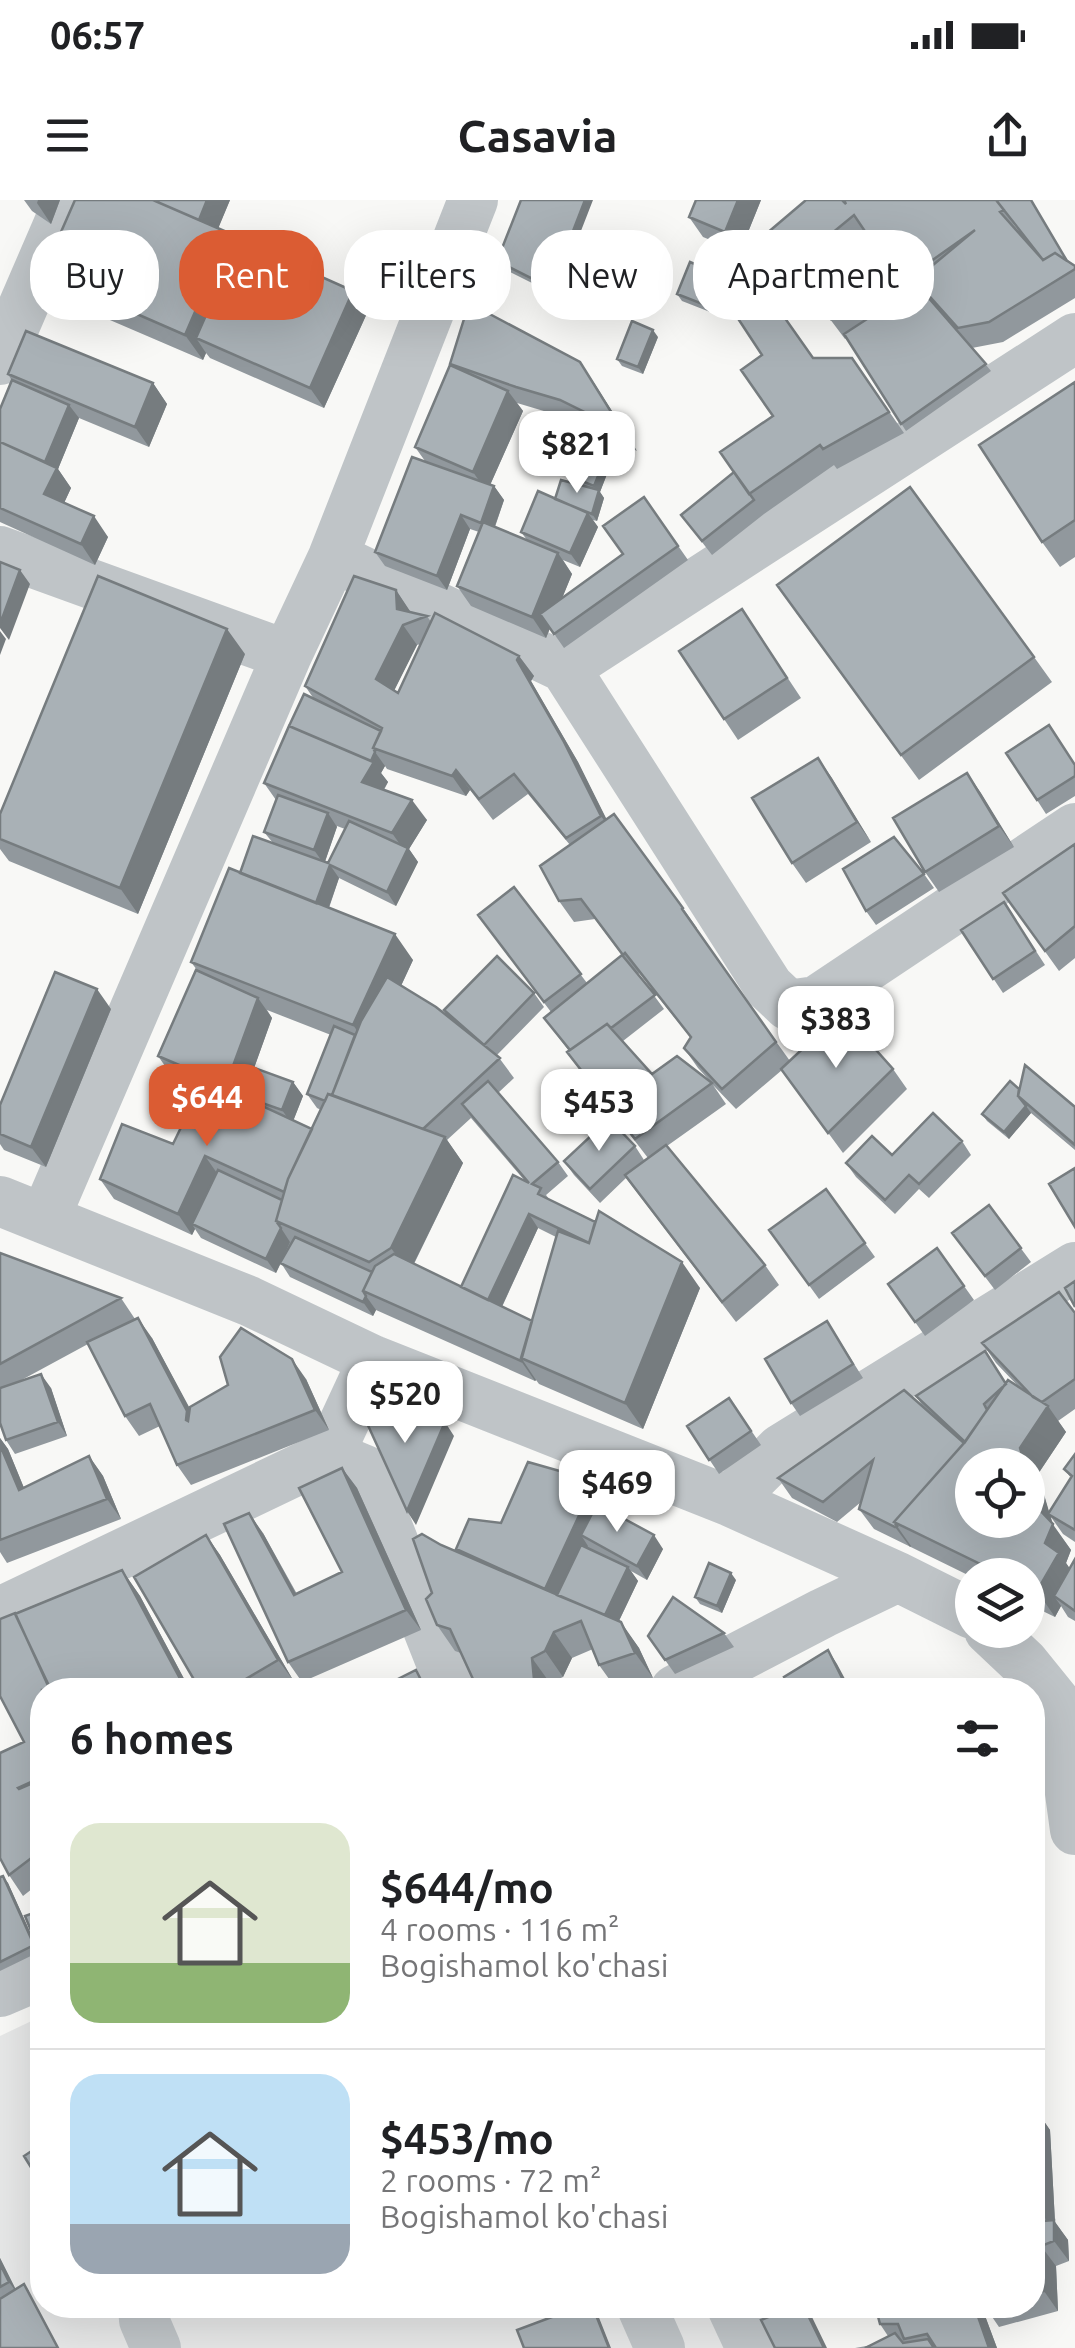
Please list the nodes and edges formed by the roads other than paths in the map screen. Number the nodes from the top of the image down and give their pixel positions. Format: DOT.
graph roads {
  1 [pos="69,200"];
  2 [pos="473,200"];
  3 [pos="1075,338"];
  4 [pos="0,360"];
  5 [pos="0,551"];
  6 [pos="333,557"];
  7 [pos="286,656"];
  8 [pos="564,668"];
  9 [pos="1075,828"];
  10 [pos="22,1210"];
  11 [pos="1075,1267"];
  12 [pos="373,1360"];
  13 [pos="329,1455"];
  14 [pos="728,1502"];
  15 [pos="898,1577"];
  16 [pos="6,1603"];
  17 [pos="955,1606"];
  18 [pos="1009,1648"];
  19 [pos="447,1678"];
  20 [pos="698,1678"];
  21 [pos="1042,1678"];
  22 [pos="1045,1681"];
  23 [pos="1067,1700"];
  24 [pos="1075,1830"];
  25 [pos="30,1979"];
  26 [pos="0,1992"];
  27 [pos="144,2318"];
  28 [pos="646,2318"];
  29 [pos="737,2318"];
  30 [pos="156,2348"];
  31 [pos="660,2348"];
  32 [pos="751,2348"];
  1 -- 4 [label="street"];
  2 -- 6 [label="street"];
  3 -- 8 [label="street"];
  5 -- 7 [label="street"];
  6 -- 7 [label="street"];
  6 -- 8 [label="street"];
  7 -- 10 [label="street"];
  8 -- 9 [label="street"];
  10 -- 12 [label="street"];
  11 -- 14 [label="street"];
  12 -- 13 [label="street"];
  12 -- 14 [label="street"];
  13 -- 16 [label="street"];
  13 -- 19 [label="street"];
  14 -- 15 [label="street"];
  15 -- 17 [label="street"];
  15 -- 20 [label="street"];
  18 -- 21 [label="street"];
  22 -- 23 [label="street"];
  23 -- 24 [label="street"];
  25 -- 26 [label="street"];
  27 -- 30 [label="street"];
  28 -- 31 [label="street"];
  29 -- 32 [label="street"];
}
